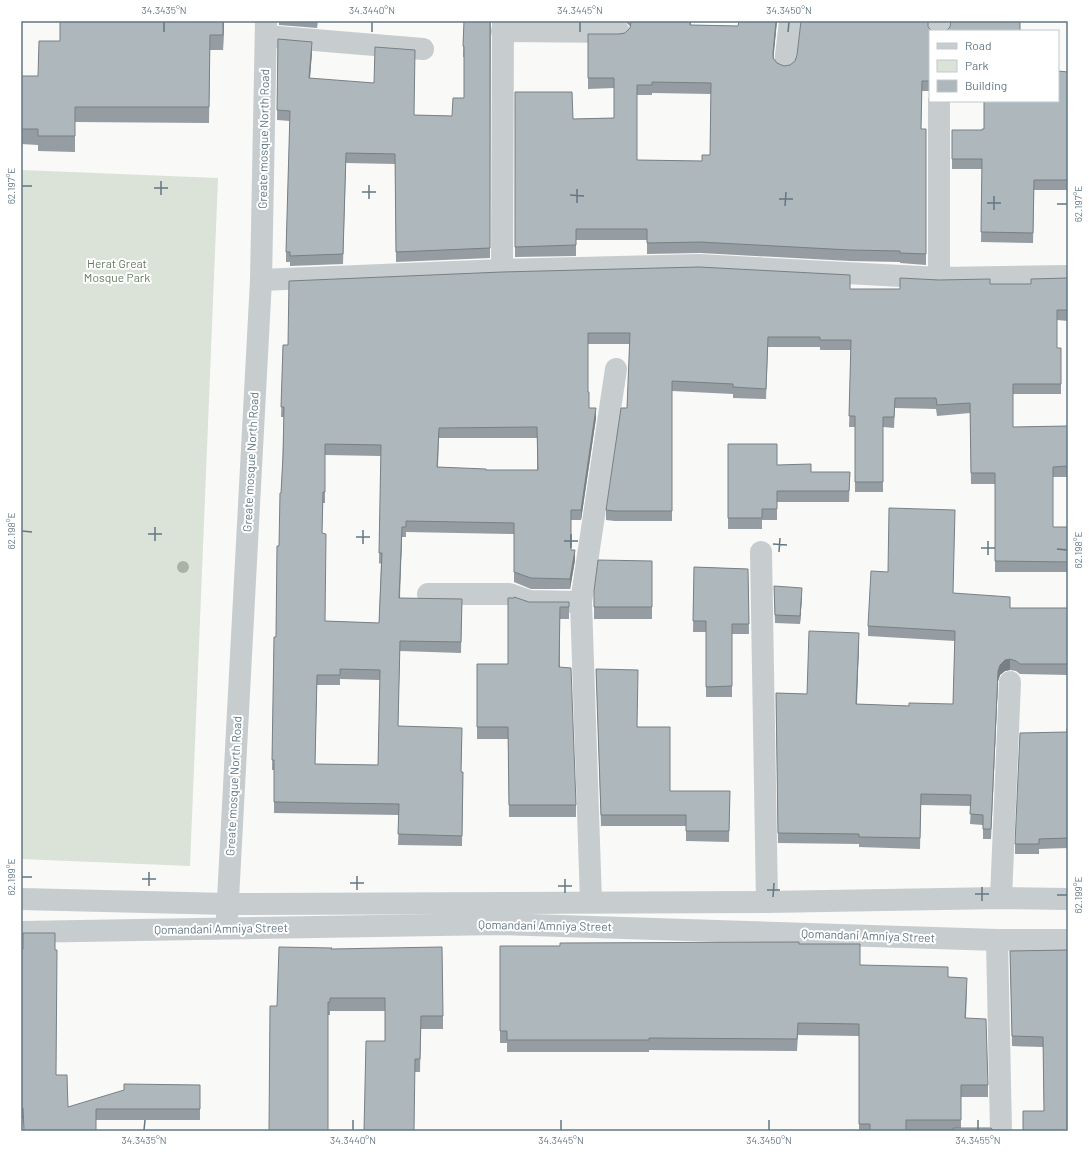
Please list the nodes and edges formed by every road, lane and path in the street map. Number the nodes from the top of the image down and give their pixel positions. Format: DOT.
graph roads {
  1 [pos="790,21"];
  2 [pos="503,26"];
  3 [pos="266,29"];
  4 [pos="618,32"];
  5 [pos="423,49"];
  6 [pos="785,64"];
  7 [pos="939,102"];
  8 [pos="502,270"];
  9 [pos="1068,276"];
  10 [pos="939,278"];
  11 [pos="261,280"];
  12 [pos="616,369"];
  13 [pos="761,552"];
  14 [pos="428,594"];
  15 [pos="581,602"];
  16 [pos="1010,682"];
  17 [pos="1001,898"];
  18 [pos="21,899"];
  19 [pos="1068,899"];
  20 [pos="591,902"];
  21 [pos="767,902"];
  22 [pos="228,904"];
  23 [pos="226,929"];
  24 [pos="21,932"];
  25 [pos="997,940"];
  26 [pos="1068,940"];
  27 [pos="1001,1131"];
  1 -- 6 [label="street"];
  2 -- 4 [label="street"];
  2 -- 8 [label="street"];
  3 -- 5 [label="street"];
  3 -- 11 [label="street, Greate mosque North Road"];
  7 -- 10 [label="street"];
  8 -- 10 [label="street"];
  8 -- 11 [label="street"];
  9 -- 10 [label="street"];
  11 -- 22 [label="street, Greate mosque North Road"];
  12 -- 15 [label="street"];
  13 -- 21 [label="street"];
  14 -- 15 [label="street"];
  15 -- 20 [label="street"];
  16 -- 17 [label="street"];
  17 -- 19 [label="street, Qomandani Amniya Street"];
  17 -- 21 [label="street, Qomandani Amniya Street"];
  18 -- 22 [label="street, Qomandani Amniya Street"];
  20 -- 21 [label="street, Qomandani Amniya Street"];
  20 -- 22 [label="street, Qomandani Amniya Street"];
  22 -- 23 [label="street, Greate mosque North Road"];
  23 -- 24 [label="street, Qomandani Amniya Street"];
  23 -- 25 [label="street, Qomandani Amniya Street"];
  25 -- 26 [label="street, Qomandani Amniya Street"];
  25 -- 27 [label="street"];
}
